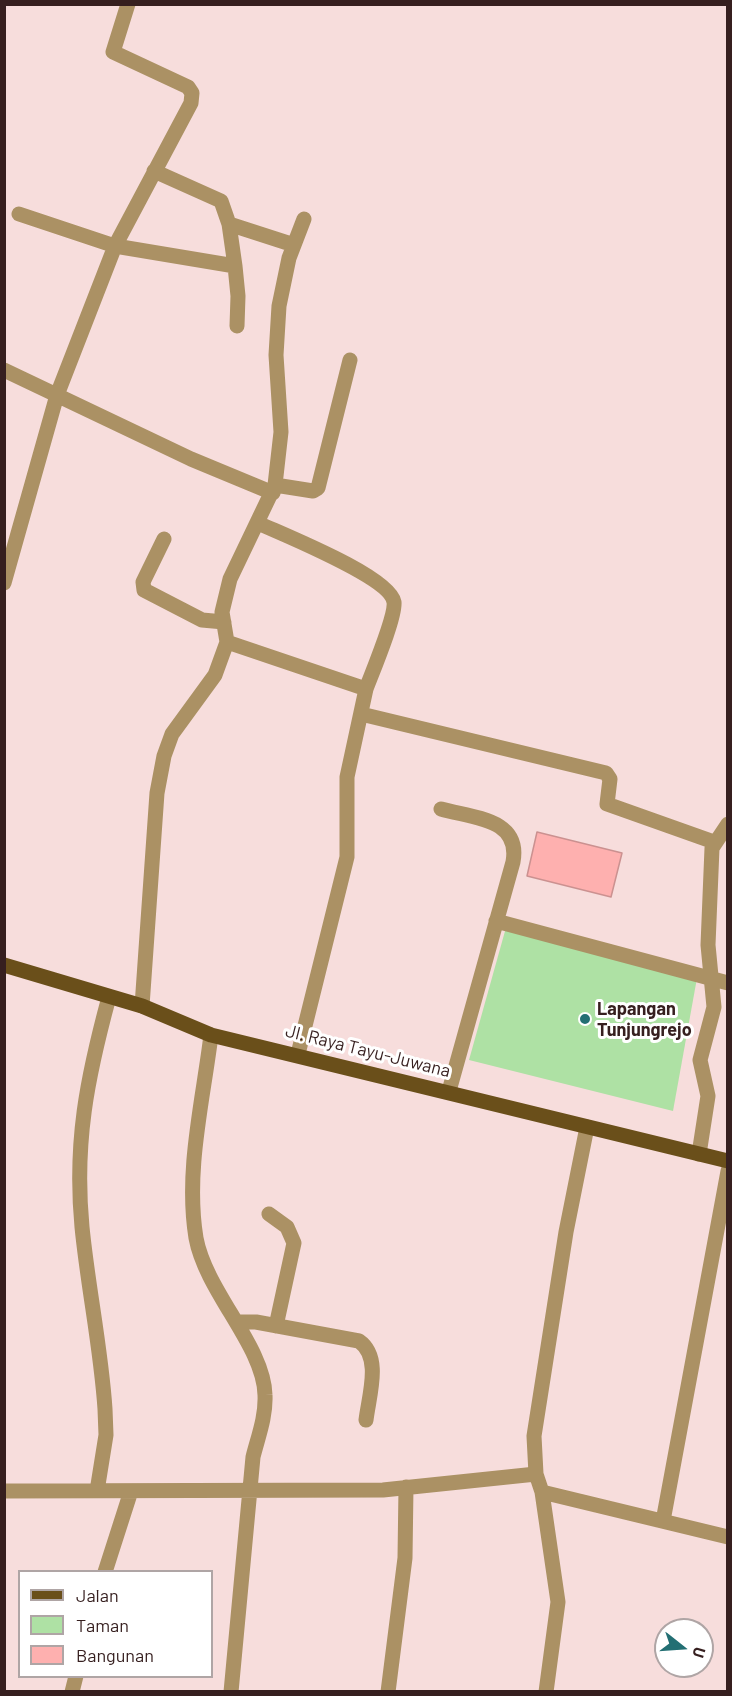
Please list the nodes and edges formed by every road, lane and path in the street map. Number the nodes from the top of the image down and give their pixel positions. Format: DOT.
graph roads {
  1 [pos="128,4"];
  2 [pos="154,171"];
  3 [pos="19,214"];
  4 [pos="304,219"];
  5 [pos="229,224"];
  6 [pos="294,244"];
  7 [pos="115,246"];
  8 [pos="235,266"];
  9 [pos="237,326"];
  10 [pos="350,360"];
  11 [pos="4,370"];
  12 [pos="57,395"];
  13 [pos="274,489"];
  14 [pos="258,523"];
  15 [pos="164,539"];
  16 [pos="4,584"];
  17 [pos="224,622"];
  18 [pos="227,642"];
  19 [pos="366,689"];
  20 [pos="361,714"];
  21 [pos="441,809"];
  22 [pos="728,824"];
  23 [pos="714,842"];
  24 [pos="496,921"];
  25 [pos="4,965"];
  26 [pos="711,978"];
  27 [pos="728,983"];
  28 [pos="109,997"];
  29 [pos="142,1006"];
  30 [pos="211,1035"];
  31 [pos="298,1054"];
  32 [pos="449,1091"];
  33 [pos="587,1127"];
  34 [pos="699,1154"];
  35 [pos="728,1161"];
  36 [pos="728,1171"];
  37 [pos="270,1214"];
  38 [pos="236,1322"];
  39 [pos="276,1326"];
  40 [pos="366,1420"];
  41 [pos="536,1474"];
  42 [pos="406,1487"];
  43 [pos="4,1491"];
  44 [pos="97,1491"];
  45 [pos="131,1491"];
  46 [pos="250,1491"];
  47 [pos="543,1492"];
  48 [pos="663,1521"];
  49 [pos="728,1537"];
  50 [pos="106,1570"];
  51 [pos="231,1692"];
  52 [pos="388,1692"];
  53 [pos="546,1692"];
  1 -- 2 [label="street"];
  2 -- 5 [label="street"];
  2 -- 7 [label="street"];
  3 -- 7 [label="street"];
  4 -- 6 [label="street"];
  5 -- 6 [label="street"];
  5 -- 8 [label="street"];
  6 -- 13 [label="street"];
  7 -- 8 [label="street"];
  7 -- 12 [label="street"];
  8 -- 9 [label="street"];
  10 -- 13 [label="street"];
  11 -- 12 [label="street"];
  12 -- 13 [label="street"];
  12 -- 16 [label="street"];
  13 -- 14 [label="street"];
  14 -- 17 [label="street"];
  14 -- 19 [label="street"];
  15 -- 17 [label="street"];
  17 -- 18 [label="street"];
  18 -- 19 [label="street"];
  18 -- 29 [label="street"];
  19 -- 20 [label="street"];
  20 -- 23 [label="street"];
  20 -- 31 [label="street"];
  21 -- 24 [label="street"];
  22 -- 23 [label="street"];
  23 -- 26 [label="street"];
  24 -- 26 [label="street"];
  24 -- 32 [label="street"];
  25 -- 28 [label="main road, Jl. Raya Tayu-Juwana"];
  26 -- 27 [label="street"];
  26 -- 34 [label="street"];
  28 -- 29 [label="main road, Jl. Raya Tayu-Juwana"];
  28 -- 44 [label="street"];
  29 -- 30 [label="main road, Jl. Raya Tayu-Juwana"];
  30 -- 31 [label="main road, Jl. Raya Tayu-Juwana"];
  30 -- 38 [label="street"];
  31 -- 32 [label="main road, Jl. Raya Tayu-Juwana"];
  32 -- 33 [label="main road, Jl. Raya Tayu-Juwana"];
  33 -- 34 [label="main road, Jl. Raya Tayu-Juwana"];
  33 -- 41 [label="street"];
  34 -- 35 [label="main road, Jl. Raya Tayu-Juwana"];
  36 -- 48 [label="street"];
  37 -- 39 [label="street"];
  38 -- 39 [label="street"];
  38 -- 46 [label="street"];
  39 -- 40 [label="street"];
  41 -- 42 [label="street"];
  41 -- 47 [label="street"];
  42 -- 46 [label="street"];
  42 -- 52 [label="street"];
  43 -- 44 [label="street"];
  44 -- 45 [label="street"];
  45 -- 46 [label="street"];
  45 -- 50 [label="street"];
  46 -- 51 [label="street"];
  47 -- 48 [label="street"];
  47 -- 53 [label="street"];
  48 -- 49 [label="street"];
}
